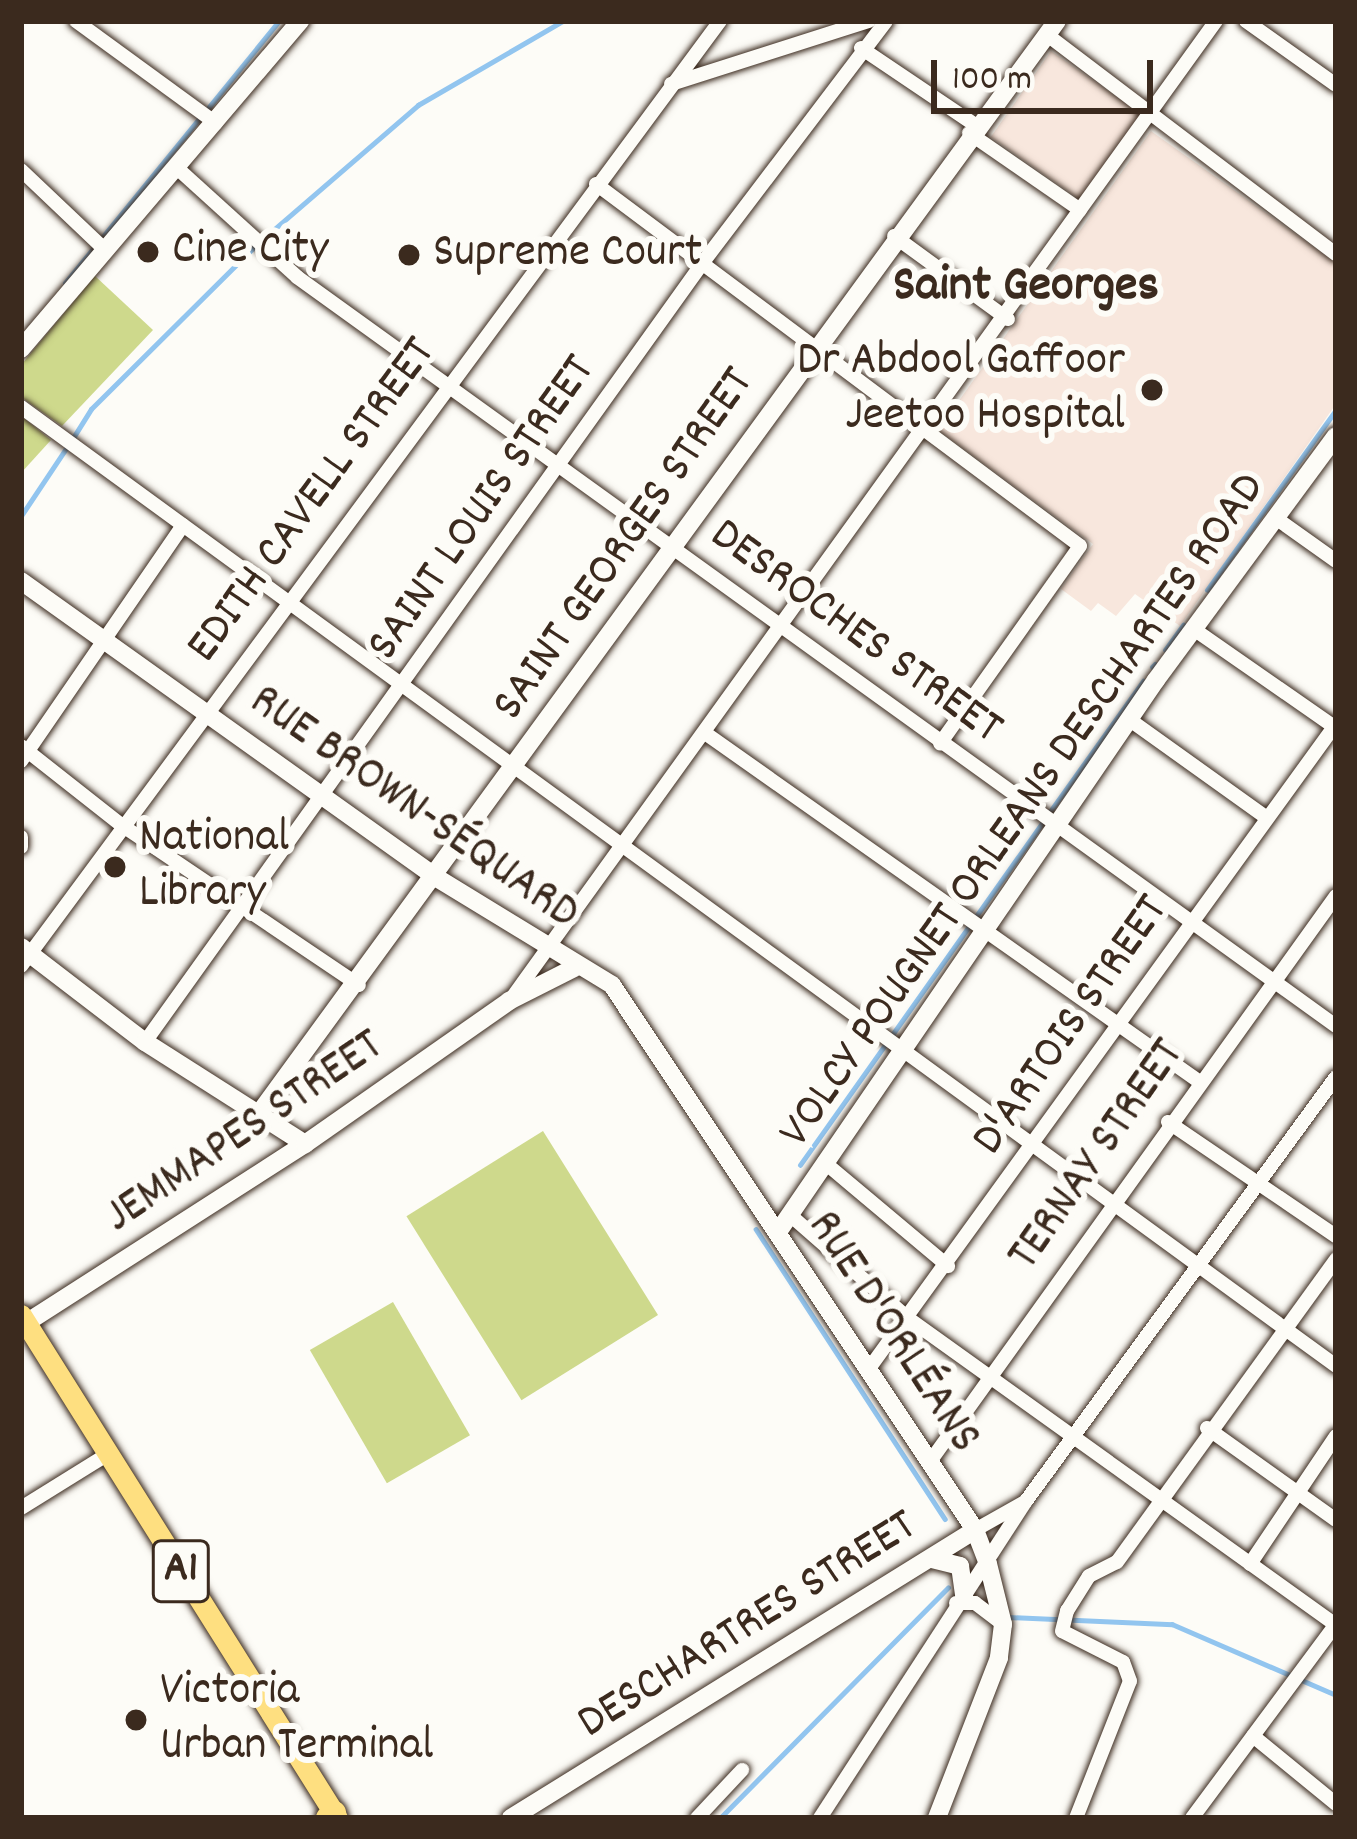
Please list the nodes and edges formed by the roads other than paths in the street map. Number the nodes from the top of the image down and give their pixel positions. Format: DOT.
graph roads {
  1 [pos="76,21"];
  2 [pos="300,21"];
  3 [pos="720,21"];
  4 [pos="869,21"];
  5 [pos="886,21"];
  6 [pos="1216,21"];
  7 [pos="1246,21"];
  8 [pos="1052,27"];
  9 [pos="861,48"];
  10 [pos="670,84"];
  11 [pos="1336,85"];
  12 [pos="1149,116"];
  13 [pos="216,123"];
  14 [pos="972,129"];
  15 [pos="176,168"];
  16 [pos="21,170"];
  17 [pos="596,184"];
  18 [pos="1080,210"];
  19 [pos="894,236"];
  20 [pos="98,243"];
  21 [pos="1336,254"];
  22 [pos="704,261"];
  23 [pos="1009,319"];
  24 [pos="817,343"];
  25 [pos="21,349"];
  26 [pos="445,384"];
  27 [pos="21,407"];
  28 [pos="928,427"];
  29 [pos="1336,436"];
  30 [pos="562,469"];
  31 [pos="1277,519"];
  32 [pos="183,525"];
  33 [pos="671,549"];
  34 [pos="1336,561"];
  35 [pos="21,581"];
  36 [pos="284,602"];
  37 [pos="779,628"];
  38 [pos="1195,630"];
  39 [pos="100,643"];
  40 [pos="404,690"];
  41 [pos="208,714"];
  42 [pos="1130,720"];
  43 [pos="1335,726"];
  44 [pos="705,734"];
  45 [pos="940,745"];
  46 [pos="23,753"];
  47 [pos="513,770"];
  48 [pos="324,797"];
  49 [pos="1267,818"];
  50 [pos="120,824"];
  51 [pos="1057,826"];
  52 [pos="21,837"];
  53 [pos="21,847"];
  54 [pos="620,851"];
  55 [pos="437,878"];
  56 [pos="1336,896"];
  57 [pos="244,907"];
  58 [pos="1194,922"];
  59 [pos="984,931"];
  60 [pos="549,952"];
  61 [pos="24,956"];
  62 [pos="574,968"];
  63 [pos="1273,981"];
  64 [pos="359,985"];
  65 [pos="509,1000"];
  66 [pos="1120,1025"];
  67 [pos="1336,1026"];
  68 [pos="145,1042"];
  69 [pos="900,1051"];
  70 [pos="1336,1077"];
  71 [pos="1197,1080"];
  72 [pos="258,1115"];
  73 [pos="1168,1122"];
  74 [pos="305,1144"];
  75 [pos="1034,1149"];
  76 [pos="824,1162"];
  77 [pos="1263,1185"];
  78 [pos="806,1187"];
  79 [pos="758,1199"];
  80 [pos="1113,1203"];
  81 [pos="783,1223"];
  82 [pos="1336,1236"];
  83 [pos="1336,1258"];
  84 [pos="948,1266"];
  85 [pos="1202,1269"];
  86 [pos="909,1319"];
  87 [pos="23,1322"];
  88 [pos="1281,1325"];
  89 [pos="1336,1366"];
  90 [pos="868,1370"];
  91 [pos="992,1374"];
  92 [pos="1207,1428"];
  93 [pos="1076,1436"];
  94 [pos="1336,1436"];
  95 [pos="108,1454"];
  96 [pos="929,1463"];
  97 [pos="1297,1495"];
  98 [pos="1026,1501"];
  99 [pos="1161,1501"];
  100 [pos="21,1508"];
  101 [pos="1336,1520"];
  102 [pos="975,1530"];
  103 [pos="932,1559"];
  104 [pos="988,1564"];
  105 [pos="1250,1564"];
  106 [pos="960,1600"];
  107 [pos="1003,1624"];
  108 [pos="1336,1624"];
  109 [pos="1253,1736"];
  110 [pos="742,1770"];
  111 [pos="1336,1804"];
  112 [pos="333,1816"];
  113 [pos="511,1818"];
  114 [pos="698,1818"];
  115 [pos="820,1818"];
  116 [pos="937,1818"];
  117 [pos="1076,1818"];
  118 [pos="1192,1818"];
  1 -- 13 [label="street"];
  2 -- 13 [label="street"];
  3 -- 10 [label="street, EDITH CAVELL STREET"];
  4 -- 10 [label="street"];
  5 -- 9 [label="street, SAINT LOUIS STREET"];
  6 -- 12 [label="street, JEMMAPES STREET"];
  7 -- 11 [label="street"];
  8 -- 12 [label="street"];
  8 -- 14 [label="street, SAINT GEORGES STREET"];
  9 -- 14 [label="street"];
  9 -- 22 [label="street, SAINT LOUIS STREET"];
  10 -- 17 [label="street, EDITH CAVELL STREET"];
  12 -- 18 [label="street, JEMMAPES STREET"];
  12 -- 21 [label="street"];
  13 -- 15 [label="street"];
  14 -- 18 [label="street"];
  14 -- 19 [label="street, SAINT GEORGES STREET"];
  15 -- 20 [label="street"];
  15 -- 26 [label="street, DESROCHES STREET"];
  16 -- 20 [label="street"];
  17 -- 22 [label="street"];
  17 -- 26 [label="street, EDITH CAVELL STREET"];
  18 -- 23 [label="street, JEMMAPES STREET"];
  19 -- 23 [label="street"];
  19 -- 24 [label="street, SAINT GEORGES STREET"];
  20 -- 25 [label="street"];
  22 -- 24 [label="street"];
  22 -- 30 [label="street, SAINT LOUIS STREET"];
  23 -- 28 [label="street, JEMMAPES STREET"];
  24 -- 28 [label="street"];
  24 -- 33 [label="street, SAINT GEORGES STREET"];
  26 -- 30 [label="street, DESROCHES STREET"];
  26 -- 36 [label="street, EDITH CAVELL STREET"];
  27 -- 32 [label="street"];
  28 -- 37 [label="street, JEMMAPES STREET"];
  28 -- 45 [label="street"];
  29 -- 31 [label="street, VOLCY POUGNET ORLEANS DESCHARTES ROAD"];
  30 -- 33 [label="street, DESROCHES STREET"];
  30 -- 40 [label="street, SAINT LOUIS STREET"];
  31 -- 34 [label="street"];
  31 -- 38 [label="street, VOLCY POUGNET ORLEANS DESCHARTES ROAD"];
  32 -- 36 [label="street"];
  32 -- 39 [label="street"];
  33 -- 37 [label="street, DESROCHES STREET"];
  33 -- 47 [label="street, SAINT GEORGES STREET"];
  35 -- 39 [label="street, RUE BROWN-SÉQUARD"];
  36 -- 40 [label="street"];
  36 -- 41 [label="street, EDITH CAVELL STREET"];
  37 -- 44 [label="street, JEMMAPES STREET"];
  37 -- 45 [label="street, DESROCHES STREET"];
  38 -- 42 [label="street, VOLCY POUGNET ORLEANS DESCHARTES ROAD"];
  38 -- 43 [label="street"];
  39 -- 41 [label="street, RUE BROWN-SÉQUARD"];
  39 -- 46 [label="street"];
  40 -- 47 [label="street"];
  40 -- 48 [label="street, SAINT LOUIS STREET"];
  41 -- 48 [label="street, RUE BROWN-SÉQUARD"];
  41 -- 50 [label="street, EDITH CAVELL STREET"];
  42 -- 49 [label="street"];
  42 -- 51 [label="street, VOLCY POUGNET ORLEANS DESCHARTES ROAD"];
  43 -- 49 [label="street, D'ARTOIS STREET"];
  44 -- 54 [label="street, JEMMAPES STREET"];
  44 -- 59 [label="street"];
  45 -- 51 [label="street, DESROCHES STREET"];
  46 -- 50 [label="street"];
  47 -- 54 [label="street"];
  47 -- 55 [label="street, SAINT GEORGES STREET"];
  48 -- 55 [label="street, RUE BROWN-SÉQUARD"];
  48 -- 57 [label="street, SAINT LOUIS STREET"];
  49 -- 58 [label="street, D'ARTOIS STREET"];
  50 -- 57 [label="street"];
  50 -- 61 [label="street, EDITH CAVELL STREET"];
  51 -- 58 [label="street, DESROCHES STREET"];
  51 -- 59 [label="street, VOLCY POUGNET ORLEANS DESCHARTES ROAD"];
  52 -- 53 [label="street"];
  54 -- 60 [label="street, JEMMAPES STREET"];
  54 -- 69 [label="street"];
  55 -- 60 [label="street, RUE BROWN-SÉQUARD"];
  55 -- 64 [label="street, SAINT GEORGES STREET"];
  56 -- 63 [label="street, TERNAY STREET"];
  57 -- 64 [label="street"];
  57 -- 68 [label="street, SAINT LOUIS STREET"];
  58 -- 63 [label="street, DESROCHES STREET"];
  58 -- 66 [label="street, D'ARTOIS STREET"];
  59 -- 66 [label="street"];
  59 -- 69 [label="street, VOLCY POUGNET ORLEANS DESCHARTES ROAD"];
  60 -- 62 [label="street, RUE BROWN-SÉQUARD"];
  60 -- 65 [label="street, JEMMAPES STREET"];
  61 -- 68 [label="street"];
  62 -- 65 [label="street, JEMMAPES STREET"];
  62 -- 79 [label="street, RUE D'ORLÉANS"];
  63 -- 67 [label="street, DESROCHES STREET"];
  63 -- 71 [label="street, TERNAY STREET"];
  64 -- 72 [label="street, SAINT GEORGES STREET"];
  65 -- 74 [label="street, JEMMAPES STREET"];
  66 -- 71 [label="street"];
  66 -- 75 [label="street, D'ARTOIS STREET"];
  68 -- 72 [label="street"];
  69 -- 75 [label="street"];
  69 -- 76 [label="street, VOLCY POUGNET ORLEANS DESCHARTES ROAD"];
  70 -- 77 [label="street"];
  71 -- 73 [label="street, TERNAY STREET"];
  72 -- 74 [label="street"];
  73 -- 77 [label="street"];
  73 -- 80 [label="street, TERNAY STREET"];
  74 -- 87 [label="street, JEMMAPES STREET"];
  75 -- 80 [label="street"];
  75 -- 84 [label="street, D'ARTOIS STREET"];
  76 -- 78 [label="street, VOLCY POUGNET ORLEANS DESCHARTES ROAD"];
  76 -- 84 [label="street"];
  77 -- 82 [label="street"];
  77 -- 85 [label="street"];
  78 -- 79 [label="street"];
  78 -- 81 [label="street, VOLCY POUGNET ORLEANS DESCHARTES ROAD"];
  79 -- 81 [label="street, RUE D'ORLÉANS"];
  80 -- 85 [label="street"];
  80 -- 91 [label="street, TERNAY STREET"];
  81 -- 86 [label="street"];
  81 -- 90 [label="street, RUE D'ORLÉANS"];
  83 -- 88 [label="street"];
  84 -- 86 [label="street, D'ARTOIS STREET"];
  85 -- 88 [label="street"];
  85 -- 93 [label="street"];
  86 -- 90 [label="street, D'ARTOIS STREET"];
  86 -- 91 [label="street"];
  87 -- 95 [label="main road, A1"];
  88 -- 89 [label="street"];
  88 -- 92 [label="street"];
  90 -- 96 [label="street, RUE D'ORLÉANS"];
  91 -- 93 [label="street"];
  91 -- 96 [label="street, TERNAY STREET"];
  92 -- 97 [label="street"];
  92 -- 99 [label="street"];
  93 -- 98 [label="street"];
  93 -- 99 [label="street"];
  94 -- 97 [label="street"];
  95 -- 100 [label="street"];
  95 -- 112 [label="main road, A1"];
  96 -- 102 [label="street, RUE D'ORLÉANS"];
  97 -- 101 [label="street"];
  97 -- 105 [label="street"];
  98 -- 102 [label="street, DESCHARTRES STREET"];
  98 -- 104 [label="street"];
  99 -- 105 [label="street"];
  99 -- 117 [label="street"];
  102 -- 103 [label="street, DESCHARTRES STREET"];
  102 -- 104 [label="street, RUE D'ORLÉANS"];
  103 -- 106 [label="street"];
  103 -- 113 [label="street, DESCHARTRES STREET"];
  104 -- 106 [label="street"];
  104 -- 107 [label="street, RUE D'ORLÉANS"];
  105 -- 108 [label="street"];
  106 -- 107 [label="street"];
  106 -- 115 [label="street"];
  107 -- 116 [label="street, RUE D'ORLÉANS"];
  108 -- 109 [label="street"];
  109 -- 111 [label="street"];
  109 -- 118 [label="street"];
  110 -- 114 [label="street"];
}
